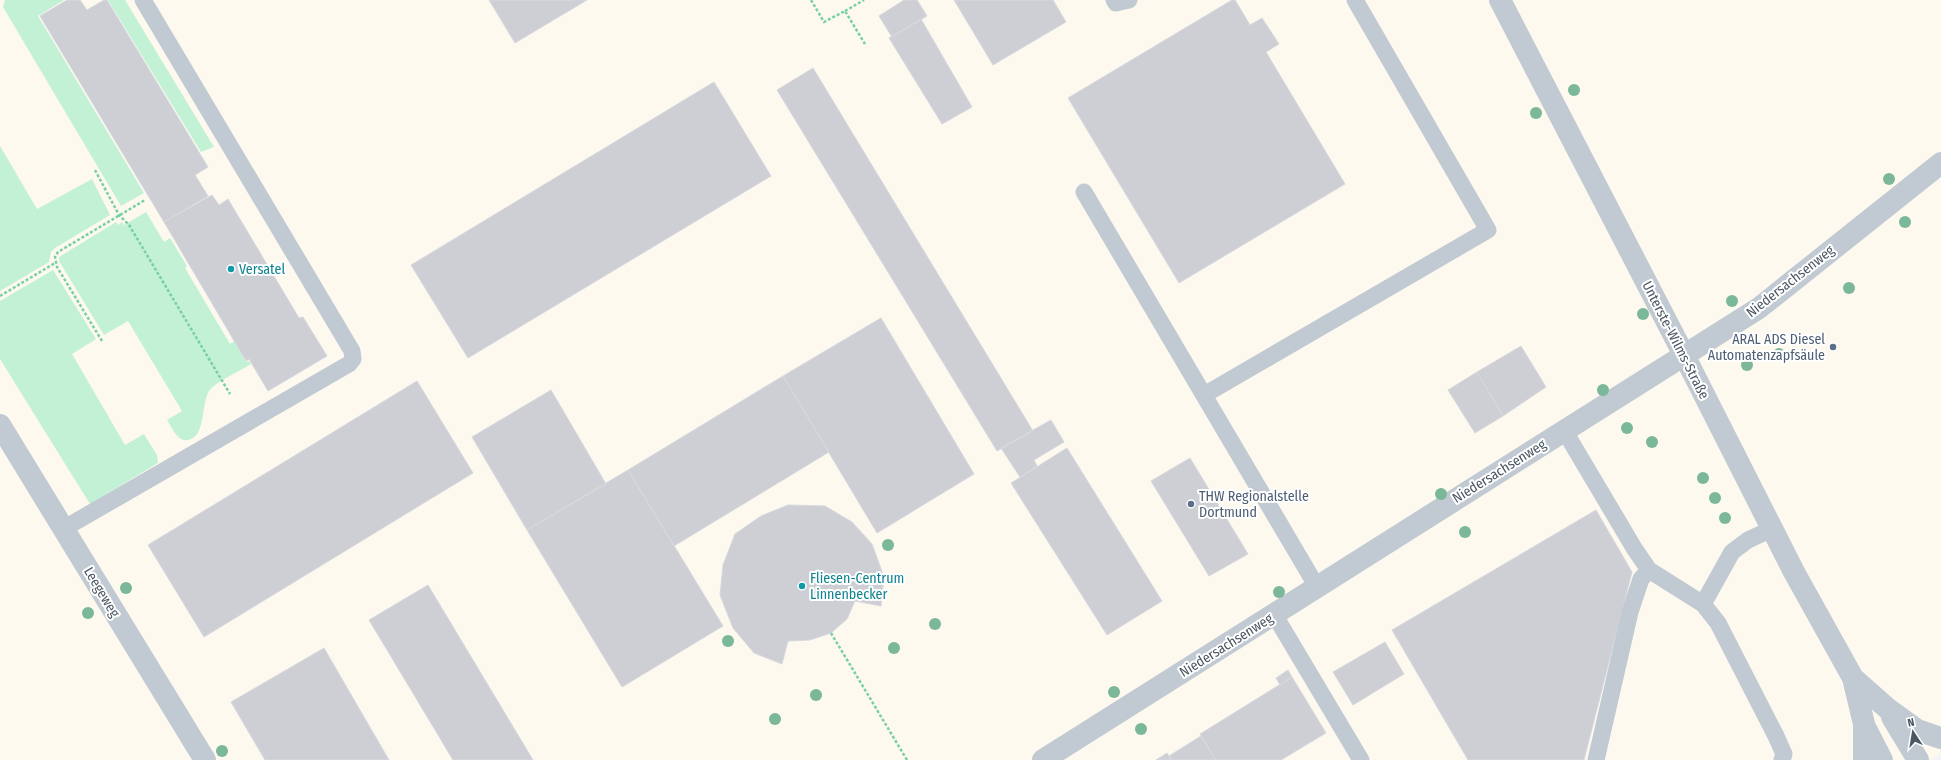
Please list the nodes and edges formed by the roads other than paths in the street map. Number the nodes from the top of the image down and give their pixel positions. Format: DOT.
graph roads {
  1 [pos="143,0"];
  2 [pos="1114,0"];
  3 [pos="1129,0"];
  4 [pos="1355,0"];
  5 [pos="1500,0"];
  6 [pos="1941,163"];
  7 [pos="1084,192"];
  8 [pos="1684,354"];
  9 [pos="1204,395"];
  10 [pos="0,425"];
  11 [pos="1564,430"];
  12 [pos="64,529"];
  13 [pos="1772,529"];
  14 [pos="1649,570"];
  15 [pos="1318,587"];
  16 [pos="1703,604"];
  17 [pos="1274,614"];
  18 [pos="1853,678"];
  19 [pos="1888,709"];
  20 [pos="1864,724"];
  21 [pos="1941,738"];
  22 [pos="205,760"];
  23 [pos="1043,760"];
  24 [pos="1361,760"];
  25 [pos="1596,760"];
  26 [pos="1782,760"];
  27 [pos="1864,760"];
  28 [pos="1882,760"];
  29 [pos="1918,760"];
  1 -- 12 [label="lane"];
  2 -- 3 [label="lane"];
  4 -- 9 [label="lane"];
  5 -- 8 [label="street, Unterste-Wilms-Straße"];
  6 -- 8 [label="street, Niedersachsenweg"];
  7 -- 9 [label="lane"];
  8 -- 11 [label="street, Niedersachsenweg"];
  8 -- 13 [label="street, Unterste-Wilms-Straße"];
  9 -- 15 [label="lane"];
  10 -- 12 [label="street, Leegeweg"];
  11 -- 14 [label="lane"];
  11 -- 15 [label="street, Niedersachsenweg"];
  12 -- 22 [label="street, Leegeweg"];
  13 -- 16 [label="lane"];
  13 -- 18 [label="street, Unterste-Wilms-Straße"];
  14 -- 16 [label="lane"];
  14 -- 25 [label="lane"];
  15 -- 17 [label="street, Niedersachsenweg"];
  16 -- 26 [label="lane"];
  17 -- 23 [label="street, Niedersachsenweg"];
  17 -- 24 [label="lane"];
  18 -- 19 [label="street, Unterste-Wilms-Straße"];
  18 -- 20 [label="street, Unterste-Wilms-Straße"];
  19 -- 21 [label="street, Unterste-Wilms-Straße"];
  19 -- 29 [label="street, Unterste-Wilms-Straße"];
  20 -- 27 [label="street, Unterste-Wilms-Straße"];
  20 -- 28 [label="street, Unterste-Wilms-Straße"];
}
